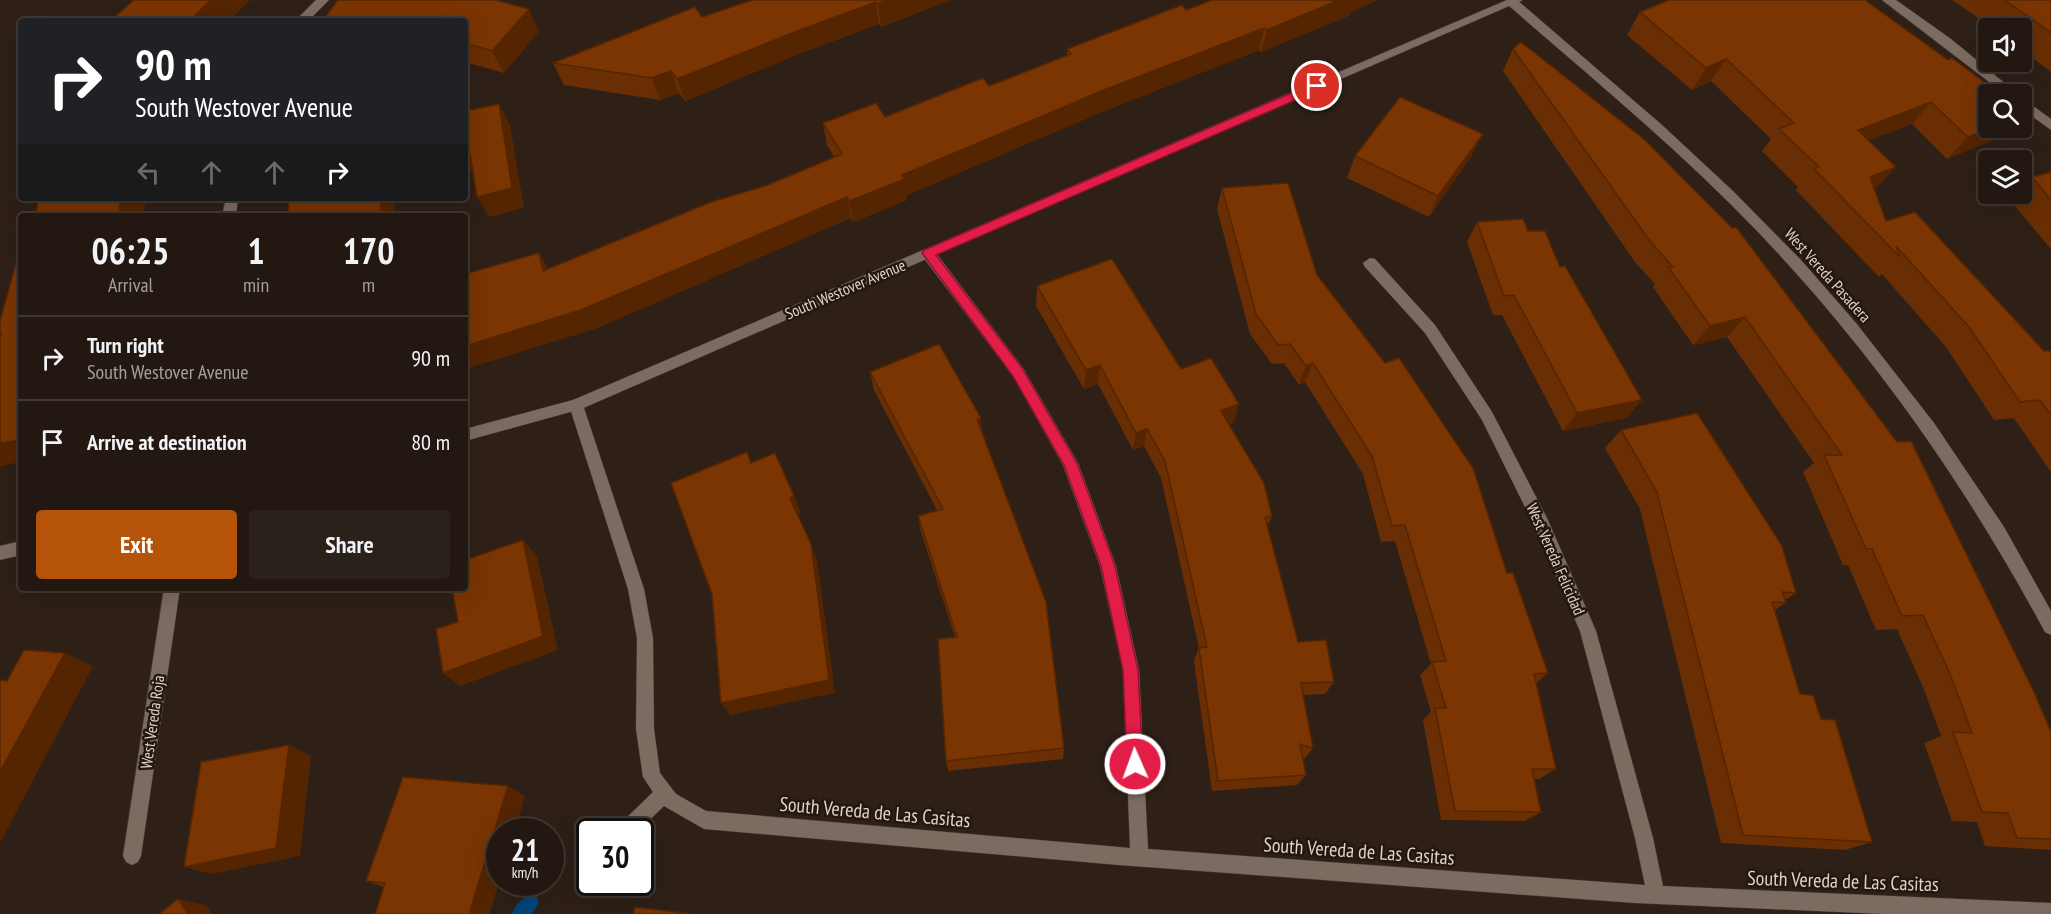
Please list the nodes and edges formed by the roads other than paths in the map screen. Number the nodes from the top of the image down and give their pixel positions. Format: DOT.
graph roads {
  1 [pos="323,0"];
  2 [pos="1888,0"];
  3 [pos="1514,1"];
  4 [pos="304,18"];
  5 [pos="2000,84"];
  6 [pos="2032,110"];
  7 [pos="2051,126"];
  8 [pos="928,253"];
  9 [pos="1370,263"];
  10 [pos="576,405"];
  11 [pos="468,434"];
  12 [pos="18,550"];
  13 [pos="0,553"];
  14 [pos="172,591"];
  15 [pos="2051,627"];
  16 [pos="668,797"];
  17 [pos="641,818"];
  18 [pos="132,856"];
  19 [pos="1139,857"];
  20 [pos="1656,895"];
  21 [pos="2051,912"];
  1 -- 4 [label="street"];
  2 -- 5 [label="street"];
  3 -- 8 [label="street, South Westover Avenue"];
  3 -- 15 [label="street, West Vereda Pasadera"];
  6 -- 7 [label="street"];
  8 -- 10 [label="street, South Westover Avenue"];
  8 -- 19 [label="street"];
  9 -- 20 [label="street, West Vereda Felicidad"];
  10 -- 11 [label="street, South Westover Avenue"];
  10 -- 16 [label="street"];
  12 -- 13 [label="street"];
  14 -- 18 [label="street, West Vereda Roja"];
  16 -- 17 [label="street"];
  16 -- 19 [label="street, South Vereda de Las Casitas"];
  19 -- 20 [label="street, South Vereda de Las Casitas"];
  20 -- 21 [label="street, South Vereda de Las Casitas"];
}
